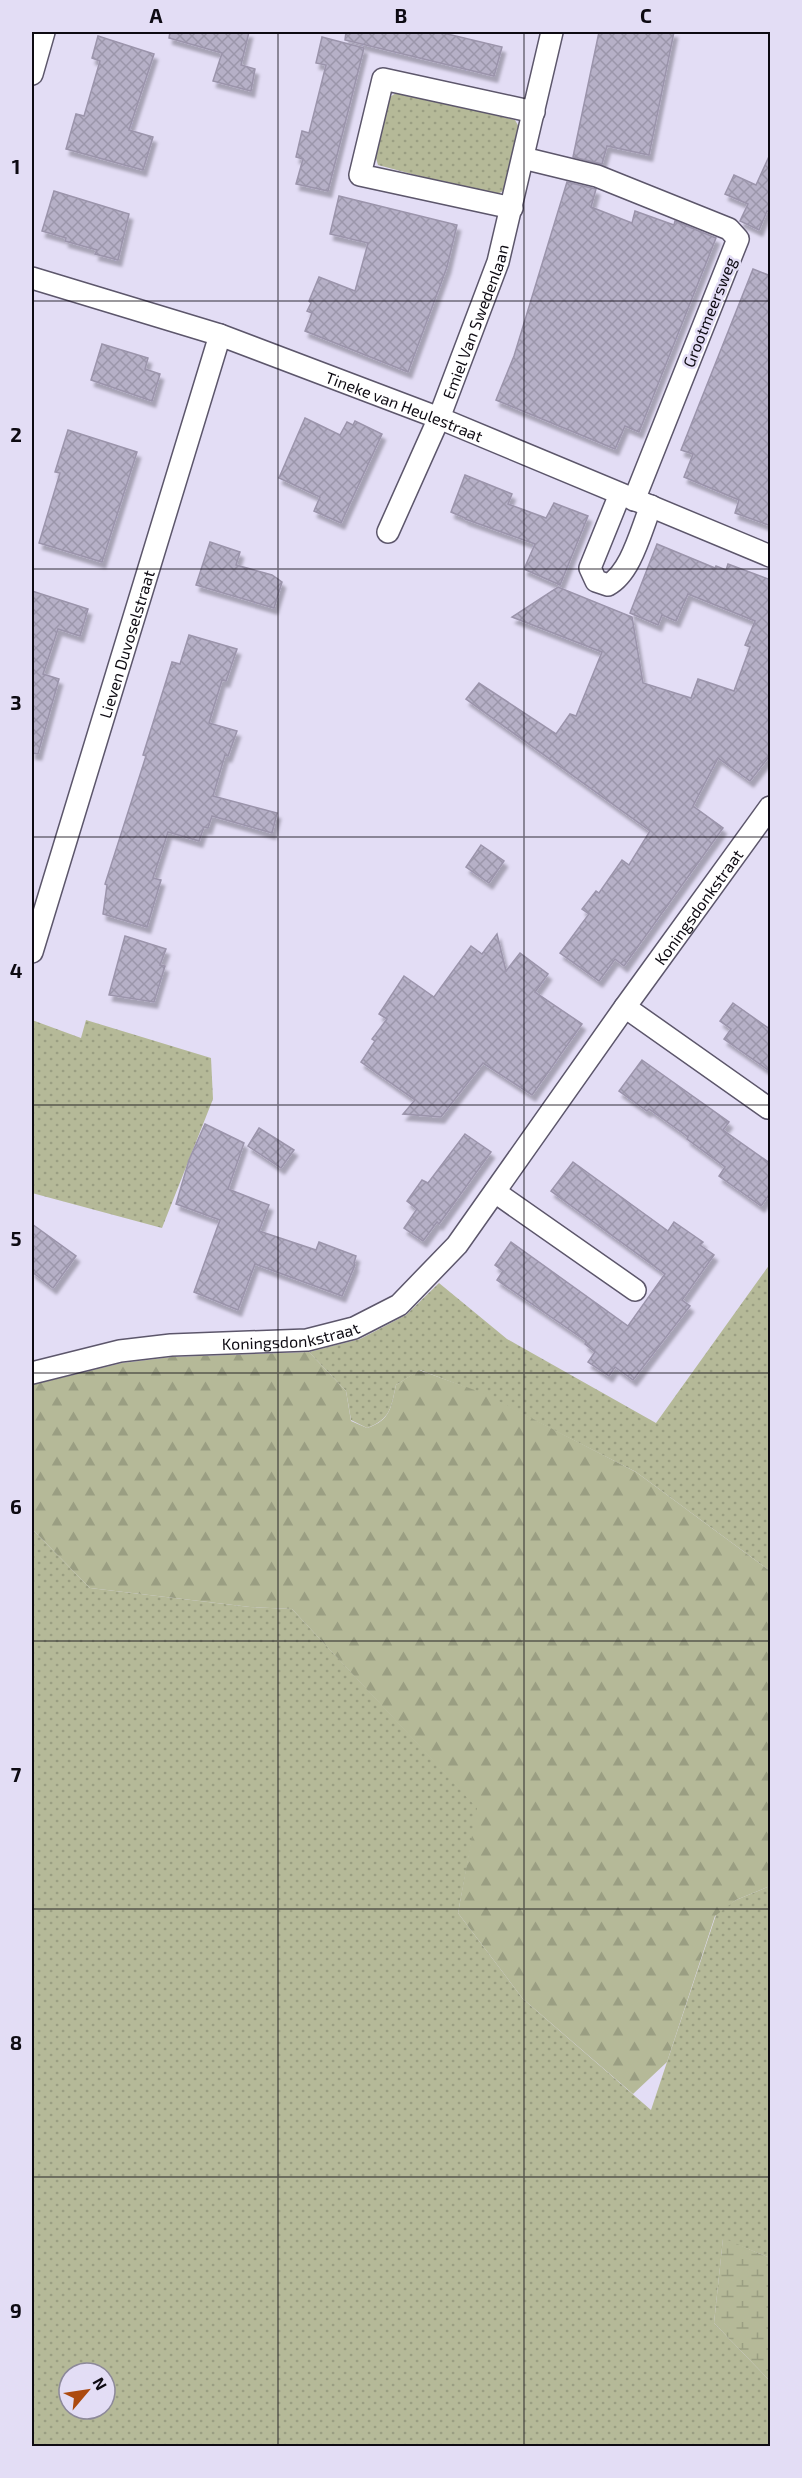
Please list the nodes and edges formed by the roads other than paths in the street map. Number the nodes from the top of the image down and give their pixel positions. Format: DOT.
graph roads {
  1 [pos="44,32"];
  2 [pos="552,32"];
  3 [pos="32,74"];
  4 [pos="534,112"];
  5 [pos="523,158"];
  6 [pos="512,208"];
  7 [pos="32,278"];
  8 [pos="220,335"];
  9 [pos="439,418"];
  10 [pos="635,500"];
  11 [pos="388,532"];
  12 [pos="771,556"];
  13 [pos="771,807"];
  14 [pos="32,952"];
  15 [pos="625,1007"];
  16 [pos="768,1108"];
  17 [pos="495,1192"];
  18 [pos="635,1290"];
  19 [pos="32,1372"];
  1 -- 3 [label="street"];
  2 -- 4 [label="street, Emiel Van Swedenlaan"];
  4 -- 5 [label="street, Emiel Van Swedenlaan"];
  4 -- 6 [label="street"];
  5 -- 6 [label="street, Emiel Van Swedenlaan"];
  5 -- 10 [label="street, Grootmeersweg"];
  6 -- 9 [label="street, Emiel Van Swedenlaan"];
  7 -- 8 [label="street, Tineke van Heulestraat"];
  8 -- 9 [label="street, Tineke van Heulestraat"];
  8 -- 14 [label="street, Lieven Duvoselstraat"];
  9 -- 10 [label="street, Tineke van Heulestraat"];
  9 -- 11 [label="street, Emiel Van Swedenlaan"];
  10 -- 12 [label="street, Tineke van Heulestraat"];
  13 -- 15 [label="street, Koningsdonkstraat"];
  15 -- 16 [label="street"];
  15 -- 17 [label="street, Koningsdonkstraat"];
  17 -- 18 [label="street"];
  17 -- 19 [label="street, Koningsdonkstraat"];
}
